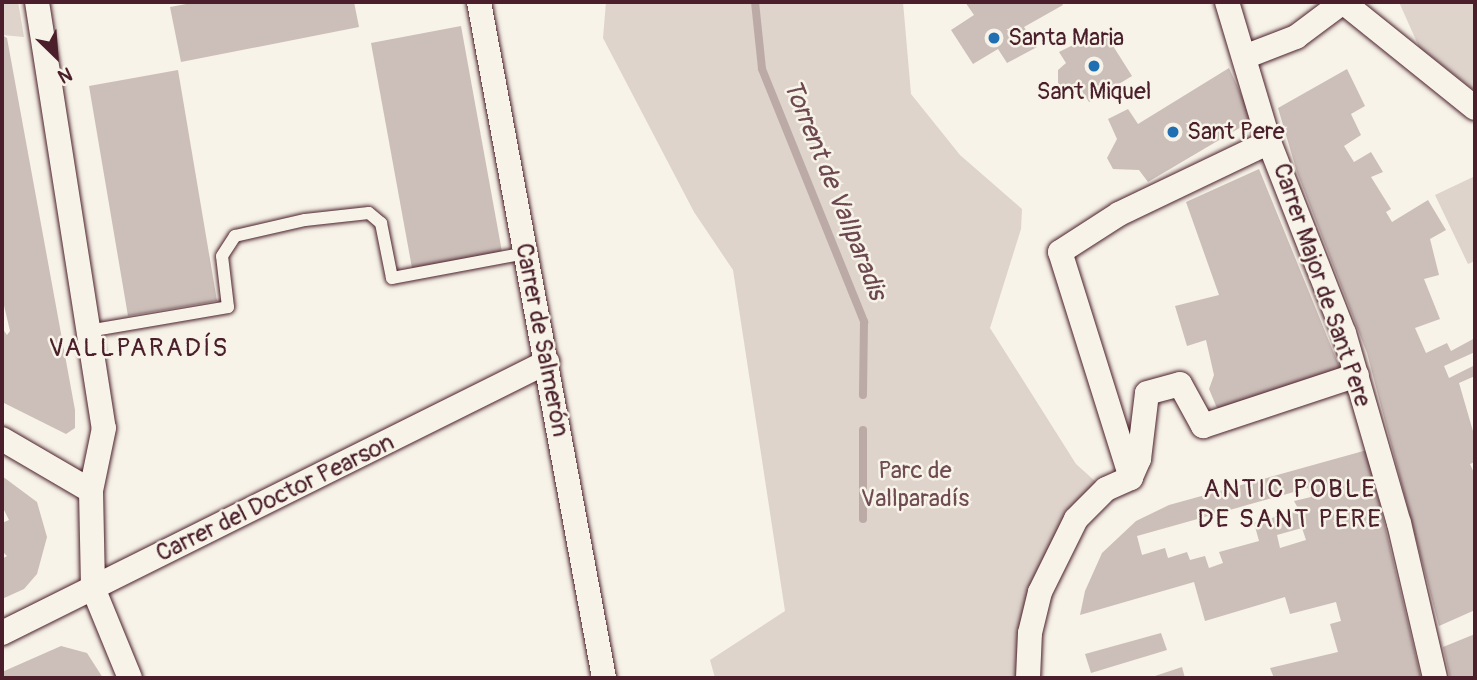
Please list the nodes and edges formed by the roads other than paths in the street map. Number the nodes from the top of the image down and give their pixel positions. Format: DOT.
graph roads {
  1 [pos="37,2"];
  2 [pos="479,2"];
  3 [pos="1227,2"];
  4 [pos="1343,2"];
  5 [pos="1247,56"];
  6 [pos="1475,108"];
  7 [pos="1269,142"];
  8 [pos="525,253"];
  9 [pos="88,331"];
  10 [pos="547,362"];
  11 [pos="1357,375"];
  12 [pos="2,439"];
  13 [pos="1131,478"];
  14 [pos="91,491"];
  15 [pos="93,588"];
  16 [pos="2,633"];
  17 [pos="130,678"];
  18 [pos="604,678"];
  19 [pos="1028,678"];
  20 [pos="1435,678"];
  1 -- 9 [label="street"];
  2 -- 8 [label="street, Carrer de Salmerón"];
  3 -- 5 [label="street, Carrer Major de Sant Pere"];
  4 -- 5 [label="street"];
  4 -- 6 [label="street"];
  5 -- 7 [label="street, Carrer Major de Sant Pere"];
  7 -- 11 [label="street, Carrer Major de Sant Pere"];
  7 -- 13 [label="street"];
  8 -- 9 [label="lane"];
  8 -- 10 [label="street, Carrer de Salmerón"];
  9 -- 14 [label="street"];
  10 -- 15 [label="street, Carrer del Doctor Pearson"];
  10 -- 18 [label="street, Carrer de Salmerón"];
  11 -- 13 [label="street"];
  11 -- 20 [label="street, Carrer Major de Sant Pere"];
  12 -- 14 [label="street"];
  13 -- 19 [label="street"];
  14 -- 15 [label="street"];
  15 -- 16 [label="street, Carrer del Doctor Pearson"];
  15 -- 17 [label="street"];
}
